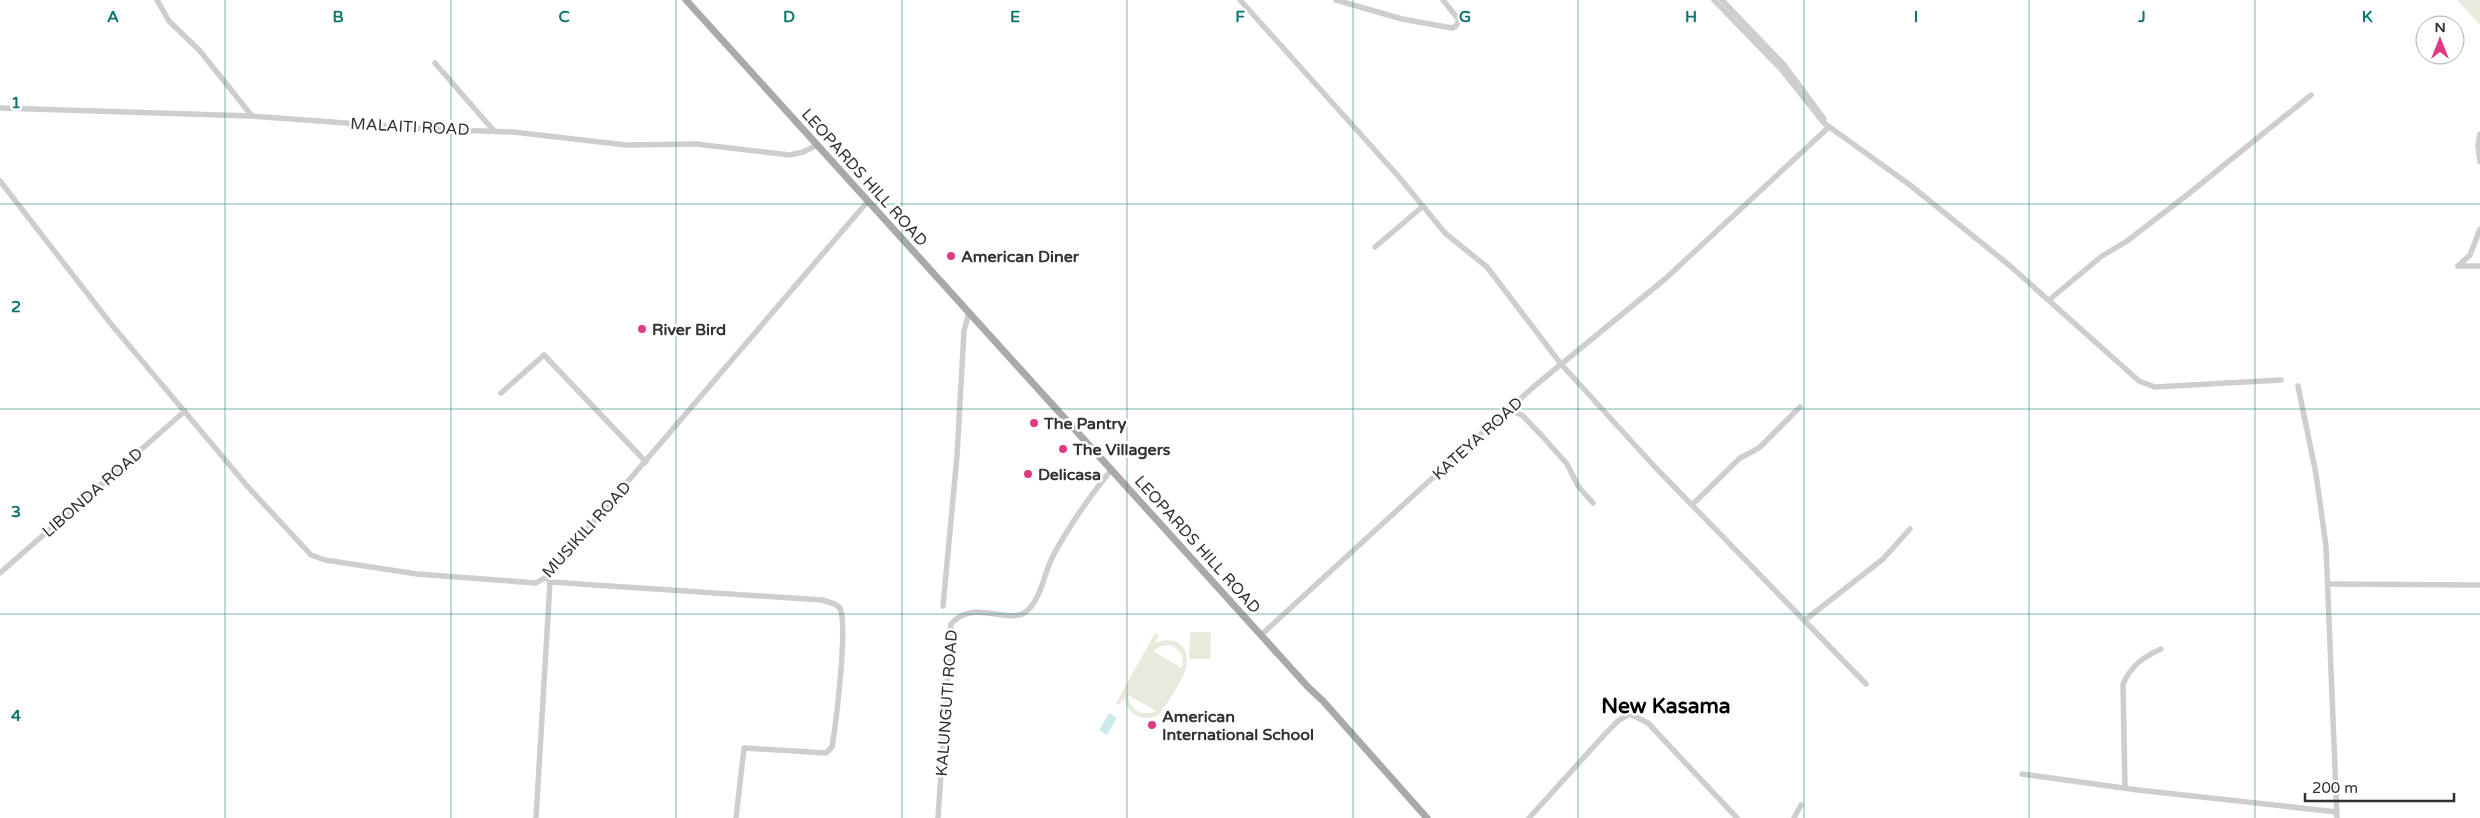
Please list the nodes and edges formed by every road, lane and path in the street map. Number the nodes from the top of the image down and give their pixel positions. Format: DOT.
graph roads {
  1 [pos="157,0"];
  2 [pos="1241,0"];
  3 [pos="1336,0"];
  4 [pos="1443,0"];
  5 [pos="1714,0"];
  6 [pos="1722,0"];
  7 [pos="691,2"];
  8 [pos="435,63"];
  9 [pos="2311,96"];
  10 [pos="0,108"];
  11 [pos="252,116"];
  12 [pos="1827,125"];
  13 [pos="494,131"];
  14 [pos="2480,134"];
  15 [pos="818,145"];
  16 [pos="2480,162"];
  17 [pos="0,181"];
  18 [pos="868,201"];
  19 [pos="1422,206"];
  20 [pos="2480,229"];
  21 [pos="1375,247"];
  22 [pos="2480,266"];
  23 [pos="2049,300"];
  24 [pos="969,312"];
  25 [pos="1561,364"];
  26 [pos="2281,380"];
  27 [pos="2298,386"];
  28 [pos="501,393"];
  29 [pos="1800,407"];
  30 [pos="1507,410"];
  31 [pos="185,411"];
  32 [pos="646,462"];
  33 [pos="1111,470"];
  34 [pos="1594,503"];
  35 [pos="1693,504"];
  36 [pos="1910,529"];
  37 [pos="0,573"];
  38 [pos="548,579"];
  39 [pos="2328,584"];
  40 [pos="2480,586"];
  41 [pos="943,606"];
  42 [pos="1805,620"];
  43 [pos="1261,635"];
  44 [pos="2161,649"];
  45 [pos="1866,684"];
  46 [pos="2022,774"];
  47 [pos="2125,788"];
  48 [pos="1801,805"];
  49 [pos="2337,815"];
  50 [pos="536,818"];
  51 [pos="736,818"];
  52 [pos="938,818"];
  53 [pos="1427,818"];
  54 [pos="1529,818"];
  55 [pos="1737,818"];
  56 [pos="1794,818"];
  1 -- 11 [label="street"];
  2 -- 19 [label="street"];
  3 -- 4 [label="street"];
  5 -- 12 [label="street"];
  6 -- 12 [label="street"];
  7 -- 15 [label="main road, LEOPARDS HILL ROAD"];
  8 -- 13 [label="street"];
  9 -- 23 [label="street"];
  10 -- 11 [label="street, MALAITI ROAD"];
  11 -- 13 [label="street, MALAITI ROAD"];
  12 -- 23 [label="street"];
  12 -- 25 [label="street, KATEYA ROAD"];
  13 -- 15 [label="street, MALAITI ROAD"];
  14 -- 16 [label="street"];
  15 -- 18 [label="main road, LEOPARDS HILL ROAD"];
  17 -- 31 [label="street, MUSIKILI ROAD"];
  18 -- 24 [label="main road, LEOPARDS HILL ROAD"];
  18 -- 32 [label="street, MUSIKILI ROAD"];
  19 -- 21 [label="street"];
  19 -- 25 [label="street"];
  20 -- 22 [label="street"];
  23 -- 26 [label="street"];
  24 -- 33 [label="main road, LEOPARDS HILL ROAD"];
  24 -- 41 [label="street"];
  25 -- 30 [label="street, KATEYA ROAD"];
  25 -- 35 [label="street"];
  27 -- 39 [label="street"];
  28 -- 32 [label="street"];
  29 -- 35 [label="street"];
  30 -- 34 [label="street"];
  30 -- 43 [label="street, KATEYA ROAD"];
  31 -- 37 [label="street, LIBONDA ROAD"];
  31 -- 38 [label="street, MUSIKILI ROAD"];
  32 -- 38 [label="street, MUSIKILI ROAD"];
  33 -- 43 [label="main road, LEOPARDS HILL ROAD"];
  33 -- 52 [label="street, KALUNGUTI ROAD"];
  35 -- 42 [label="street"];
  36 -- 42 [label="street"];
  38 -- 50 [label="street"];
  38 -- 51 [label="street"];
  39 -- 40 [label="street"];
  39 -- 49 [label="street"];
  42 -- 45 [label="street"];
  43 -- 53 [label="main road, LEOPARDS HILL ROAD"];
  44 -- 47 [label="street"];
  46 -- 47 [label="street"];
  47 -- 49 [label="street"];
  48 -- 56 [label="street"];
  54 -- 55 [label="street"];
}
